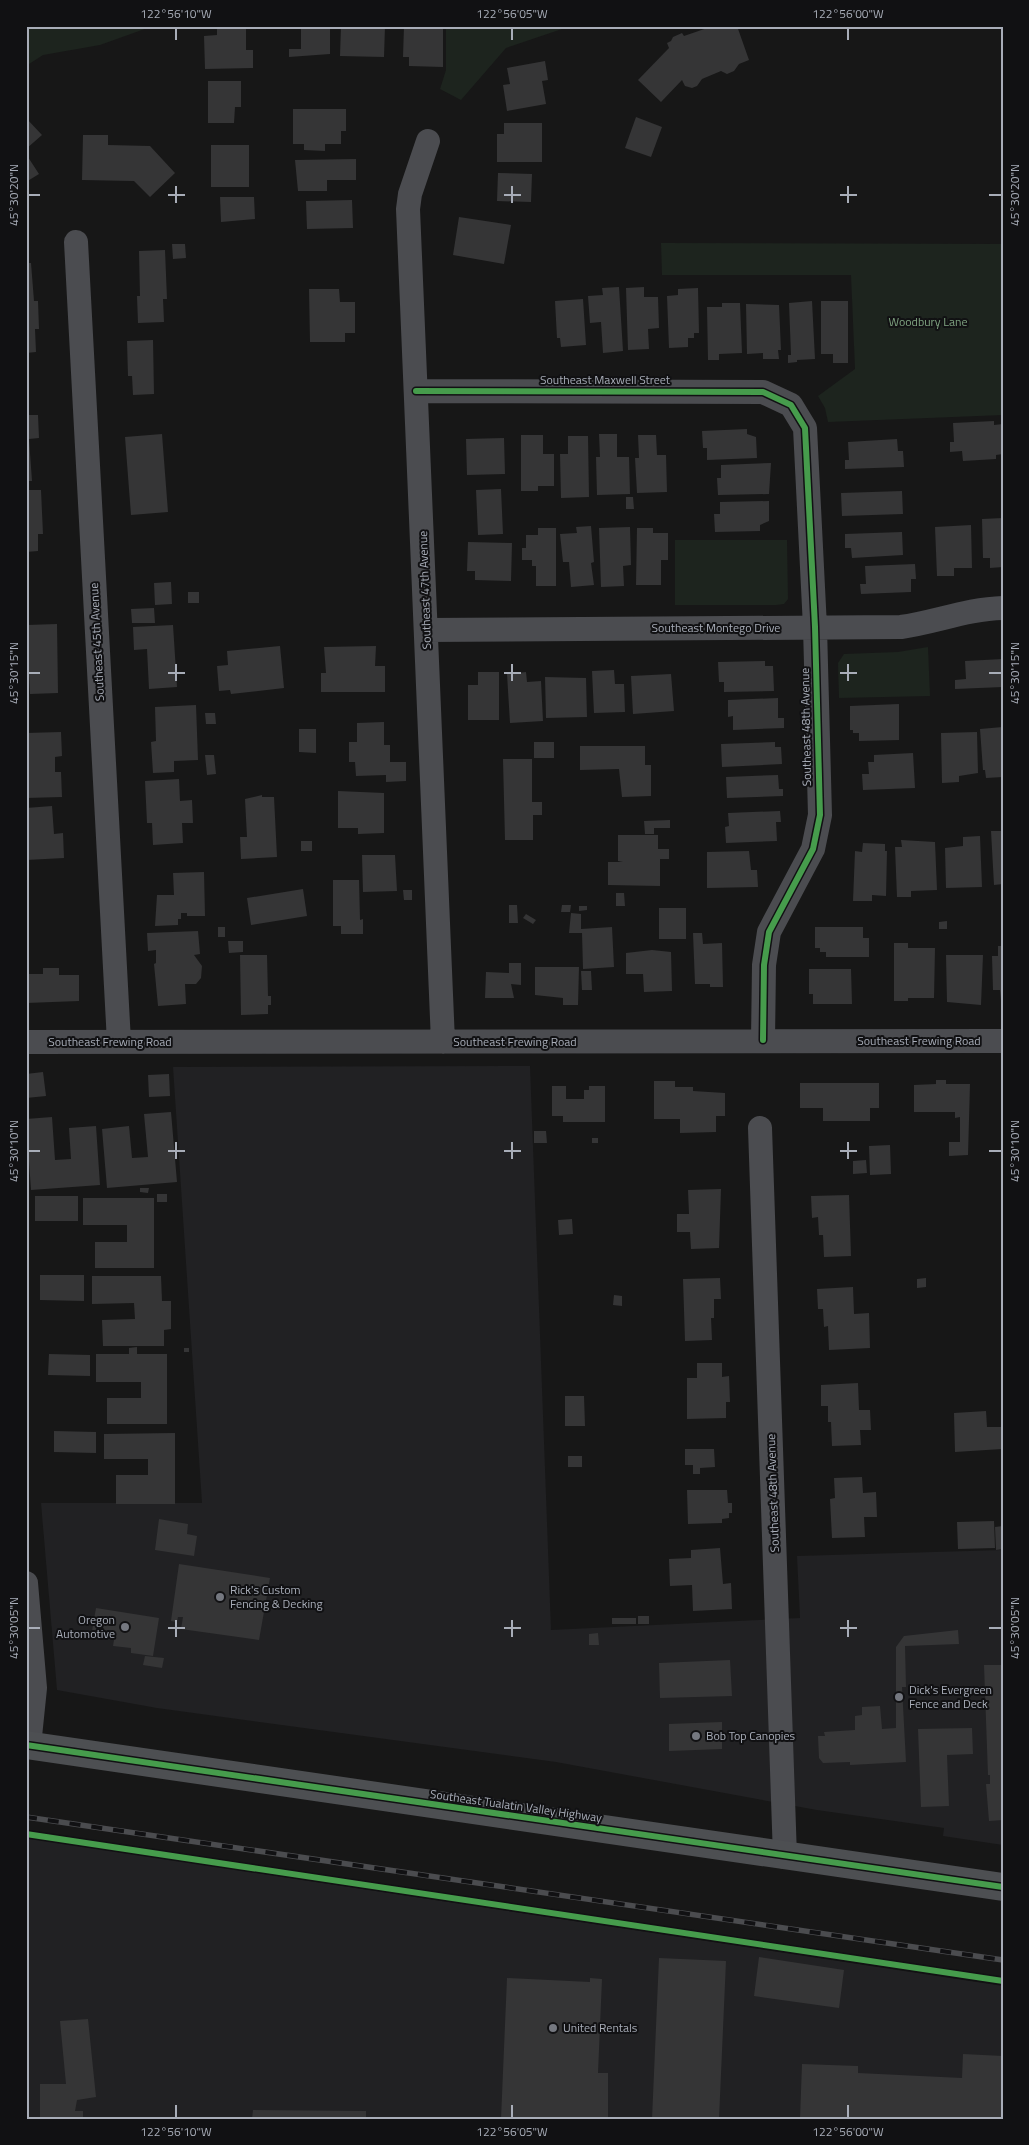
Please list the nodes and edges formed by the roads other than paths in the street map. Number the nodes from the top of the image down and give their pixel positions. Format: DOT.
graph roads {
  1 [pos="428,141"];
  2 [pos="76,242"];
  3 [pos="416,391"];
  4 [pos="791,405"];
  5 [pos="1003,608"];
  6 [pos="815,627"];
  7 [pos="426,630"];
  8 [pos="763,1040"];
  9 [pos="1003,1041"];
  10 [pos="26,1042"];
  11 [pos="119,1042"];
  12 [pos="443,1042"];
  13 [pos="760,1128"];
  14 [pos="26,1583"];
  15 [pos="28,1746"];
  16 [pos="785,1857"];
  17 [pos="1003,1887"];
  1 -- 3 [label="street, Southeast 47th Avenue"];
  2 -- 11 [label="street, Southeast 45th Avenue"];
  3 -- 4 [label="street, Southeast Maxwell Street"];
  3 -- 7 [label="street, Southeast 47th Avenue"];
  4 -- 6 [label="street, Southeast 48th Avenue"];
  5 -- 6 [label="street, Southeast Montego Drive"];
  6 -- 7 [label="street, Southeast Montego Drive"];
  6 -- 8 [label="street, Southeast 48th Avenue"];
  7 -- 12 [label="street, Southeast 47th Avenue"];
  8 -- 9 [label="street, Southeast Frewing Road"];
  8 -- 12 [label="street, Southeast Frewing Road"];
  10 -- 11 [label="street, Southeast Frewing Road"];
  11 -- 12 [label="street, Southeast Frewing Road"];
  13 -- 16 [label="street, Southeast 48th Avenue"];
  14 -- 15 [label="street"];
  15 -- 16 [label="main road, Southeast Tualatin Valley Highway"];
  16 -- 17 [label="main road, Southeast Tualatin Valley Highway"];
}
